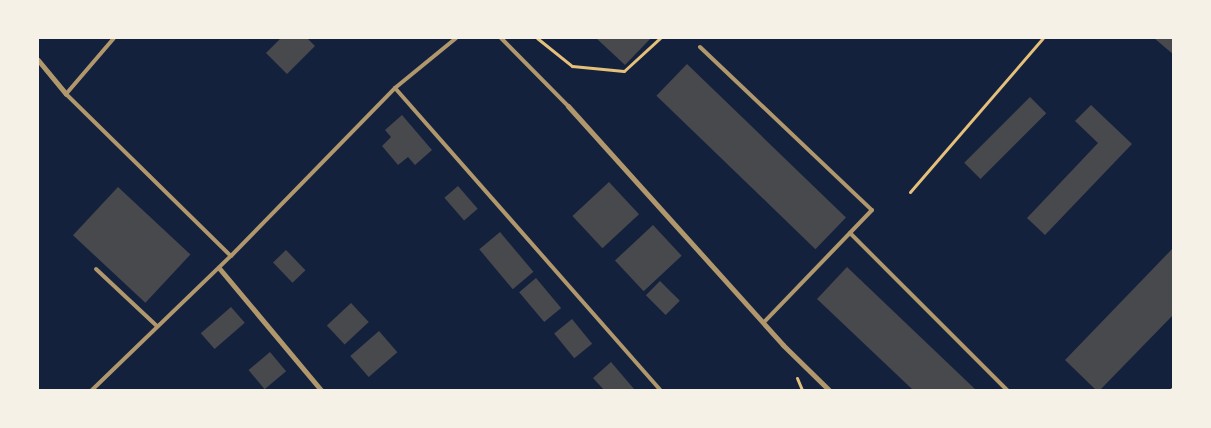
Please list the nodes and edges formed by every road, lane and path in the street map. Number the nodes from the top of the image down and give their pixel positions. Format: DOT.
graph roads {
  1 [pos="114,38"];
  2 [pos="456,38"];
  3 [pos="502,38"];
  4 [pos="537,38"];
  5 [pos="660,38"];
  6 [pos="1043,38"];
  7 [pos="700,47"];
  8 [pos="38,60"];
  9 [pos="395,88"];
  10 [pos="66,94"];
  11 [pos="568,106"];
  12 [pos="910,192"];
  13 [pos="850,233"];
  14 [pos="231,256"];
  15 [pos="219,268"];
  16 [pos="96,269"];
  17 [pos="765,321"];
  18 [pos="157,326"];
  19 [pos="92,390"];
  20 [pos="321,390"];
  21 [pos="660,390"];
  22 [pos="829,390"];
  23 [pos="1007,390"];
  1 -- 10 [label="lane"];
  2 -- 9 [label="lane"];
  3 -- 11 [label="lane"];
  4 -- 5 [label="path"];
  6 -- 12 [label="path"];
  7 -- 13 [label="lane"];
  8 -- 10 [label="street"];
  9 -- 14 [label="lane"];
  9 -- 21 [label="lane"];
  10 -- 14 [label="lane"];
  11 -- 17 [label="street"];
  13 -- 17 [label="lane"];
  13 -- 23 [label="lane"];
  14 -- 15 [label="lane"];
  15 -- 18 [label="lane"];
  15 -- 20 [label="street"];
  16 -- 18 [label="lane"];
  17 -- 22 [label="street"];
  18 -- 19 [label="lane"];
}
